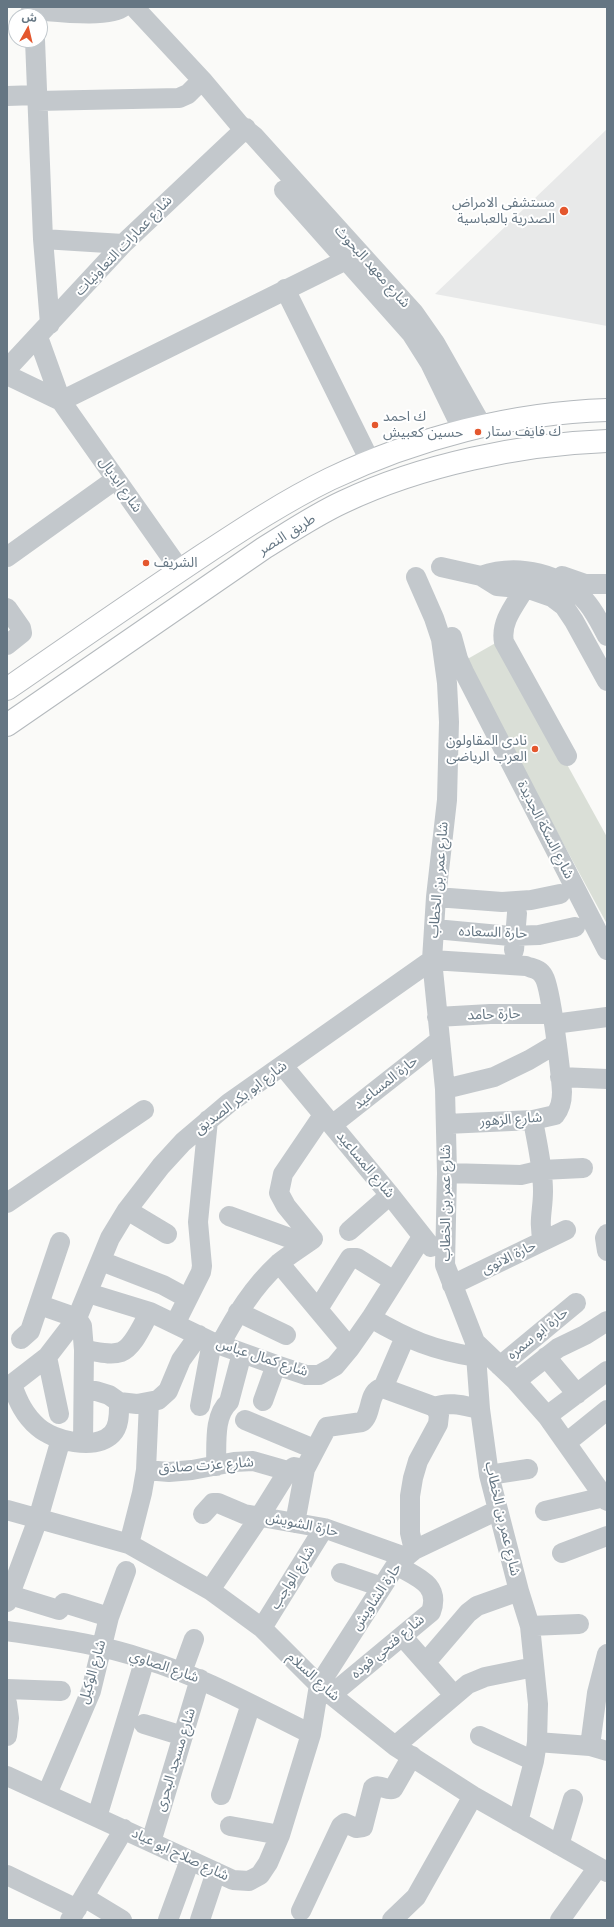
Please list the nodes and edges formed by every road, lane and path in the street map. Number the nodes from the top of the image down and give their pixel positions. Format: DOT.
graph roads {
  1 [pos="122,7"];
  2 [pos="134,7"];
  3 [pos="48,11"];
  4 [pos="34,48"];
  5 [pos="202,80"];
  6 [pos="7,96"];
  7 [pos="37,98"];
  8 [pos="242,129"];
  9 [pos="43,239"];
  10 [pos="123,244"];
  11 [pos="346,260"];
  12 [pos="285,289"];
  13 [pos="44,330"];
  14 [pos="7,369"];
  15 [pos="7,375"];
  16 [pos="61,401"];
  17 [pos="607,410"];
  18 [pos="473,429"];
  19 [pos="607,440"];
  20 [pos="370,462"];
  21 [pos="116,479"];
  22 [pos="7,556"];
  23 [pos="441,567"];
  24 [pos="180,570"];
  25 [pos="416,577"];
  26 [pos="552,577"];
  27 [pos="516,582"];
  28 [pos="607,584"];
  29 [pos="588,603"];
  30 [pos="7,608"];
  31 [pos="568,611"];
  32 [pos="450,621"];
  33 [pos="607,636"];
  34 [pos="7,645"];
  35 [pos="607,681"];
  36 [pos="7,689"];
  37 [pos="7,725"];
  38 [pos="567,756"];
  39 [pos="560,894"];
  40 [pos="436,897"];
  41 [pos="517,912"];
  42 [pos="575,927"];
  43 [pos="435,930"];
  44 [pos="516,936"];
  45 [pos="607,950"];
  46 [pos="432,960"];
  47 [pos="511,966"];
  48 [pos="437,1017"];
  49 [pos="607,1017"];
  50 [pos="554,1027"];
  51 [pos="440,1040"];
  52 [pos="283,1066"];
  53 [pos="560,1077"];
  54 [pos="607,1079"];
  55 [pos="445,1089"];
  56 [pos="144,1110"];
  57 [pos="208,1120"];
  58 [pos="328,1120"];
  59 [pos="533,1120"];
  60 [pos="446,1124"];
  61 [pos="583,1168"];
  62 [pos="542,1170"];
  63 [pos="447,1173"];
  64 [pos="390,1195"];
  65 [pos="7,1203"];
  66 [pos="126,1210"];
  67 [pos="229,1216"];
  68 [pos="566,1230"];
  69 [pos="349,1231"];
  70 [pos="167,1234"];
  71 [pos="607,1234"];
  72 [pos="422,1237"];
  73 [pos="310,1241"];
  74 [pos="543,1241"];
  75 [pos="60,1242"];
  76 [pos="607,1251"];
  77 [pos="101,1261"];
  78 [pos="279,1263"];
  79 [pos="445,1265"];
  80 [pos="394,1281"];
  81 [pos="452,1285"];
  82 [pos="88,1293"];
  83 [pos="187,1298"];
  84 [pos="576,1303"];
  85 [pos="40,1305"];
  86 [pos="318,1308"];
  87 [pos="150,1312"];
  88 [pos="238,1312"];
  89 [pos="77,1318"];
  90 [pos="371,1318"];
  91 [pos="607,1321"];
  92 [pos="175,1324"];
  93 [pos="286,1335"];
  94 [pos="405,1337"];
  95 [pos="21,1339"];
  96 [pos="210,1341"];
  97 [pos="350,1348"];
  98 [pos="476,1349"];
  99 [pos="84,1350"];
  100 [pos="242,1353"];
  101 [pos="47,1357"];
  102 [pos="546,1357"];
  103 [pos="276,1365"];
  104 [pos="500,1366"];
  105 [pos="607,1371"];
  106 [pos="516,1381"];
  107 [pos="9,1387"];
  108 [pos="383,1388"];
  109 [pos="84,1391"];
  110 [pos="577,1394"];
  111 [pos="263,1401"];
  112 [pos="119,1402"];
  113 [pos="149,1402"];
  114 [pos="200,1406"];
  115 [pos="435,1407"];
  116 [pos="480,1409"];
  117 [pos="607,1410"];
  118 [pos="59,1414"];
  119 [pos="547,1416"];
  120 [pos="245,1420"];
  121 [pos="61,1439"];
  122 [pos="83,1443"];
  123 [pos="566,1443"];
  124 [pos="314,1449"];
  125 [pos="216,1466"];
  126 [pos="528,1469"];
  127 [pos="146,1470"];
  128 [pos="297,1470"];
  129 [pos="489,1475"];
  130 [pos="606,1499"];
  131 [pos="7,1510"];
  132 [pos="498,1510"];
  133 [pos="545,1511"];
  134 [pos="203,1514"];
  135 [pos="260,1516"];
  136 [pos="38,1519"];
  137 [pos="295,1523"];
  138 [pos="324,1528"];
  139 [pos="607,1536"];
  140 [pos="129,1544"];
  141 [pos="562,1553"];
  142 [pos="405,1557"];
  143 [pos="126,1571"];
  144 [pos="341,1573"];
  145 [pos="382,1587"];
  146 [pos="210,1590"];
  147 [pos="519,1591"];
  148 [pos="8,1599"];
  149 [pos="431,1612"];
  150 [pos="109,1617"];
  151 [pos="579,1624"];
  152 [pos="530,1626"];
  153 [pos="262,1628"];
  154 [pos="454,1628"];
  155 [pos="7,1631"];
  156 [pos="402,1636"];
  157 [pos="194,1639"];
  158 [pos="7,1643"];
  159 [pos="101,1646"];
  160 [pos="607,1654"];
  161 [pos="145,1659"];
  162 [pos="426,1662"];
  163 [pos="534,1667"];
  164 [pos="191,1676"];
  165 [pos="325,1690"];
  166 [pos="61,1692"];
  167 [pos="454,1695"];
  168 [pos="7,1702"];
  169 [pos="251,1704"];
  170 [pos="601,1709"];
  171 [pos="144,1724"];
  172 [pos="311,1734"];
  173 [pos="7,1736"];
  174 [pos="183,1736"];
  175 [pos="480,1736"];
  176 [pos="598,1748"];
  177 [pos="403,1751"];
  178 [pos="535,1751"];
  179 [pos="7,1776"];
  180 [pos="47,1794"];
  181 [pos="221,1795"];
  182 [pos="473,1796"];
  183 [pos="573,1799"];
  184 [pos="97,1817"];
  185 [pos="518,1822"];
  186 [pos="230,1826"];
  187 [pos="124,1829"];
  188 [pos="280,1835"];
  189 [pos="151,1842"];
  190 [pos="559,1844"];
  191 [pos="190,1860"];
  192 [pos="604,1868"];
  193 [pos="216,1872"];
  194 [pos="7,1875"];
  195 [pos="77,1909"];
  196 [pos="301,1911"];
  197 [pos="122,1920"];
  198 [pos="168,1920"];
  199 [pos="200,1920"];
  200 [pos="392,1920"];
  201 [pos="560,1920"];
  1 -- 3 [label="street"];
  2 -- 5 [label="street, شارع معهد البحوث"];
  4 -- 7 [label="street, شارع ايديال"];
  5 -- 7 [label="street"];
  5 -- 8 [label="street, شارع معهد البحوث"];
  6 -- 7 [label="street"];
  7 -- 9 [label="street, شارع ايديال"];
  8 -- 10 [label="street, شارع عمارات التعاونيات"];
  8 -- 11 [label="street, شارع معهد البحوث"];
  8 -- 18 [label="street, شارع معهد البحوث"];
  9 -- 10 [label="street"];
  9 -- 13 [label="street, شارع ايديال"];
  10 -- 13 [label="street, شارع عمارات التعاونيات"];
  11 -- 12 [label="street"];
  11 -- 18 [label="street, شارع معهد البحوث"];
  12 -- 16 [label="street"];
  12 -- 20 [label="street"];
  13 -- 14 [label="street, شارع عمارات التعاونيات"];
  13 -- 16 [label="street, شارع ايديال"];
  15 -- 16 [label="street, شارع ايديال"];
  16 -- 21 [label="street, شارع ايديال"];
  17 -- 18 [label="highway, طريق النصر"];
  18 -- 20 [label="highway, طريق النصر"];
  19 -- 37 [label="highway, طريق النصر"];
  20 -- 24 [label="highway, طريق النصر"];
  21 -- 22 [label="street"];
  21 -- 24 [label="street, شارع ايديال"];
  23 -- 27 [label="street"];
  24 -- 36 [label="highway, طريق النصر"];
  25 -- 40 [label="street, شارع عمر بن الخطاب"];
  26 -- 27 [label="street"];
  26 -- 28 [label="street"];
  26 -- 29 [label="street"];
  27 -- 31 [label="street"];
  27 -- 38 [label="street"];
  29 -- 31 [label="street"];
  29 -- 33 [label="street"];
  30 -- 34 [label="street"];
  31 -- 35 [label="street"];
  32 -- 45 [label="street, شارع السكة الجديدة"];
  39 -- 40 [label="street"];
  40 -- 43 [label="street, شارع عمر بن الخطاب"];
  41 -- 44 [label="street"];
  42 -- 44 [label="street, حارة السعاده"];
  43 -- 44 [label="street, حارة السعاده"];
  43 -- 46 [label="street, شارع عمر بن الخطاب"];
  44 -- 47 [label="street"];
  46 -- 47 [label="street"];
  46 -- 48 [label="street, شارع عمر بن الخطاب"];
  46 -- 52 [label="street, شارع ابو بكر الصديق"];
  47 -- 50 [label="street, شارع الزهور"];
  48 -- 50 [label="street, حارة حامد"];
  48 -- 51 [label="street, شارع عمر بن الخطاب"];
  49 -- 50 [label="street, حارة حامد"];
  50 -- 53 [label="street, شارع الزهور"];
  50 -- 55 [label="street"];
  51 -- 55 [label="street, شارع عمر بن الخطاب"];
  51 -- 58 [label="street, حارة المساعيد"];
  52 -- 57 [label="street, شارع ابو بكر الصديق"];
  52 -- 58 [label="street, شارع المساعيد"];
  53 -- 54 [label="street"];
  53 -- 59 [label="street, شارع الزهور"];
  55 -- 60 [label="street, شارع عمر بن الخطاب"];
  56 -- 65 [label="street"];
  57 -- 66 [label="street, شارع ابو بكر الصديق"];
  57 -- 83 [label="street"];
  58 -- 64 [label="street, شارع المساعيد"];
  58 -- 73 [label="street, حارة المساعيد"];
  59 -- 60 [label="street, شارع الزهور"];
  59 -- 62 [label="street"];
  60 -- 63 [label="street, شارع عمر بن الخطاب"];
  61 -- 62 [label="street"];
  62 -- 63 [label="street"];
  62 -- 74 [label="street"];
  63 -- 79 [label="street, شارع عمر بن الخطاب"];
  64 -- 69 [label="street"];
  64 -- 72 [label="street, شارع المساعيد"];
  66 -- 70 [label="street"];
  66 -- 77 [label="street, شارع ابو بكر الصديق"];
  67 -- 73 [label="street"];
  68 -- 74 [label="street, حارة الانوى"];
  71 -- 76 [label="street"];
  72 -- 79 [label="street, شارع المساعيد"];
  72 -- 80 [label="street, شارع كمال عباس"];
  73 -- 78 [label="street"];
  74 -- 81 [label="street, حارة الانوى"];
  75 -- 85 [label="street"];
  77 -- 82 [label="street, شارع ابو بكر الصديق"];
  77 -- 83 [label="street"];
  78 -- 86 [label="street"];
  78 -- 88 [label="street"];
  79 -- 81 [label="street, شارع عمر بن الخطاب"];
  80 -- 86 [label="street"];
  80 -- 90 [label="street, شارع كمال عباس"];
  81 -- 98 [label="street, شارع عمر بن الخطاب"];
  82 -- 87 [label="street, شارع كمال عباس"];
  82 -- 89 [label="street, شارع ابو بكر الصديق"];
  83 -- 92 [label="street"];
  84 -- 104 [label="street, حارة ابو سمره"];
  85 -- 89 [label="street"];
  85 -- 95 [label="street"];
  86 -- 97 [label="street"];
  87 -- 92 [label="street, شارع كمال عباس"];
  87 -- 99 [label="street"];
  88 -- 93 [label="street"];
  88 -- 96 [label="street"];
  89 -- 99 [label="street"];
  89 -- 101 [label="street, شارع ابو بكر الصديق"];
  90 -- 94 [label="street"];
  90 -- 97 [label="street, شارع كمال عباس"];
  91 -- 102 [label="street"];
  92 -- 96 [label="street, شارع كمال عباس"];
  94 -- 98 [label="street"];
  94 -- 108 [label="street"];
  96 -- 100 [label="street, شارع كمال عباس"];
  96 -- 113 [label="street"];
  96 -- 114 [label="street"];
  97 -- 103 [label="street, شارع كمال عباس"];
  98 -- 104 [label="street"];
  98 -- 116 [label="street, شارع عمر بن الخطاب"];
  99 -- 109 [label="street"];
  100 -- 103 [label="street, شارع كمال عباس"];
  100 -- 125 [label="street"];
  101 -- 107 [label="street, شارع ابو بكر الصديق"];
  101 -- 118 [label="street"];
  102 -- 106 [label="street"];
  102 -- 110 [label="street"];
  103 -- 111 [label="street"];
  104 -- 106 [label="street"];
  105 -- 110 [label="street"];
  106 -- 119 [label="street"];
  107 -- 121 [label="street"];
  108 -- 115 [label="street"];
  108 -- 124 [label="street"];
  109 -- 112 [label="street"];
  109 -- 122 [label="street"];
  110 -- 119 [label="street"];
  112 -- 113 [label="street"];
  112 -- 122 [label="street"];
  113 -- 127 [label="street"];
  115 -- 116 [label="street"];
  115 -- 142 [label="street"];
  116 -- 129 [label="street, شارع عمر بن الخطاب"];
  117 -- 123 [label="street"];
  119 -- 123 [label="street"];
  120 -- 124 [label="street"];
  121 -- 122 [label="street"];
  121 -- 136 [label="street"];
  123 -- 130 [label="street"];
  124 -- 128 [label="street"];
  125 -- 127 [label="street, شارع عزت صادق"];
  125 -- 128 [label="street, شارع عزت صادق"];
  126 -- 129 [label="street"];
  127 -- 140 [label="street"];
  128 -- 135 [label="street"];
  128 -- 137 [label="street"];
  129 -- 132 [label="street, شارع عمر بن الخطاب"];
  130 -- 133 [label="street"];
  131 -- 136 [label="street, شارع السلام"];
  132 -- 142 [label="street, حارة الشاويش"];
  132 -- 147 [label="street, شارع عمر بن الخطاب"];
  134 -- 135 [label="street, حارة الشويش"];
  135 -- 137 [label="street, حارة الشويش"];
  135 -- 146 [label="street"];
  136 -- 140 [label="street, شارع السلام"];
  136 -- 148 [label="street"];
  137 -- 138 [label="street, حارة الشويش"];
  138 -- 142 [label="street, حارة الشويش"];
  138 -- 153 [label="street, شارع الواجب"];
  139 -- 141 [label="street"];
  140 -- 146 [label="street, شارع السلام"];
  142 -- 145 [label="street, حارة الشاويش"];
  142 -- 149 [label="street, شارع فتحي فوده"];
  143 -- 150 [label="street, شارع الوكيل"];
  144 -- 145 [label="street"];
  145 -- 165 [label="street, حارة الشاويش"];
  146 -- 153 [label="street, شارع السلام"];
  147 -- 152 [label="street, شارع عمر بن الخطاب"];
  147 -- 154 [label="street"];
  148 -- 150 [label="street"];
  149 -- 154 [label="street"];
  149 -- 156 [label="street, شارع فتحي فوده"];
  150 -- 159 [label="street, شارع الوكيل"];
  151 -- 152 [label="street"];
  152 -- 163 [label="street, شارع عمر بن الخطاب"];
  153 -- 165 [label="street, شارع السلام"];
  154 -- 162 [label="street"];
  155 -- 158 [label="street"];
  155 -- 159 [label="street, شارع الصاوي"];
  156 -- 162 [label="street"];
  156 -- 165 [label="street, شارع فتحي فوده"];
  157 -- 164 [label="street, شارع مسجد البحرى"];
  159 -- 161 [label="street, شارع الصاوي"];
  159 -- 180 [label="street, شارع الوكيل"];
  160 -- 170 [label="street"];
  161 -- 164 [label="street, شارع الصاوي"];
  161 -- 184 [label="street"];
  162 -- 167 [label="street"];
  163 -- 167 [label="street"];
  163 -- 178 [label="street, شارع عمر بن الخطاب"];
  164 -- 169 [label="street, شارع الصاوي"];
  164 -- 174 [label="street, شارع مسجد البحرى"];
  165 -- 172 [label="street, شارع صلاح ابو عياد"];
  165 -- 177 [label="street, شارع السلام"];
  166 -- 168 [label="street"];
  167 -- 177 [label="street"];
  168 -- 173 [label="street"];
  169 -- 172 [label="street, شارع الصاوي"];
  169 -- 181 [label="street"];
  170 -- 176 [label="street"];
  171 -- 174 [label="street"];
  172 -- 188 [label="street, شارع صلاح ابو عياد"];
  174 -- 189 [label="street, شارع مسجد البحرى"];
  175 -- 178 [label="street"];
  176 -- 178 [label="street"];
  177 -- 182 [label="street, شارع السلام"];
  177 -- 196 [label="street"];
  178 -- 185 [label="street, شارع عمر بن الخطاب"];
  179 -- 180 [label="street, شارع صلاح ابو عياد"];
  180 -- 184 [label="street, شارع صلاح ابو عياد"];
  182 -- 185 [label="street, شارع السلام"];
  182 -- 200 [label="street"];
  183 -- 190 [label="street"];
  184 -- 187 [label="street, شارع صلاح ابو عياد"];
  185 -- 190 [label="street, شارع السلام"];
  186 -- 188 [label="street"];
  187 -- 189 [label="street, شارع صلاح ابو عياد"];
  187 -- 195 [label="street"];
  188 -- 193 [label="street, شارع صلاح ابو عياد"];
  189 -- 191 [label="street, شارع صلاح ابو عياد"];
  190 -- 192 [label="street, شارع السلام"];
  191 -- 193 [label="street, شارع صلاح ابو عياد"];
  191 -- 198 [label="street"];
  192 -- 201 [label="street"];
  193 -- 199 [label="street"];
  194 -- 195 [label="street"];
  195 -- 197 [label="street"];
}
